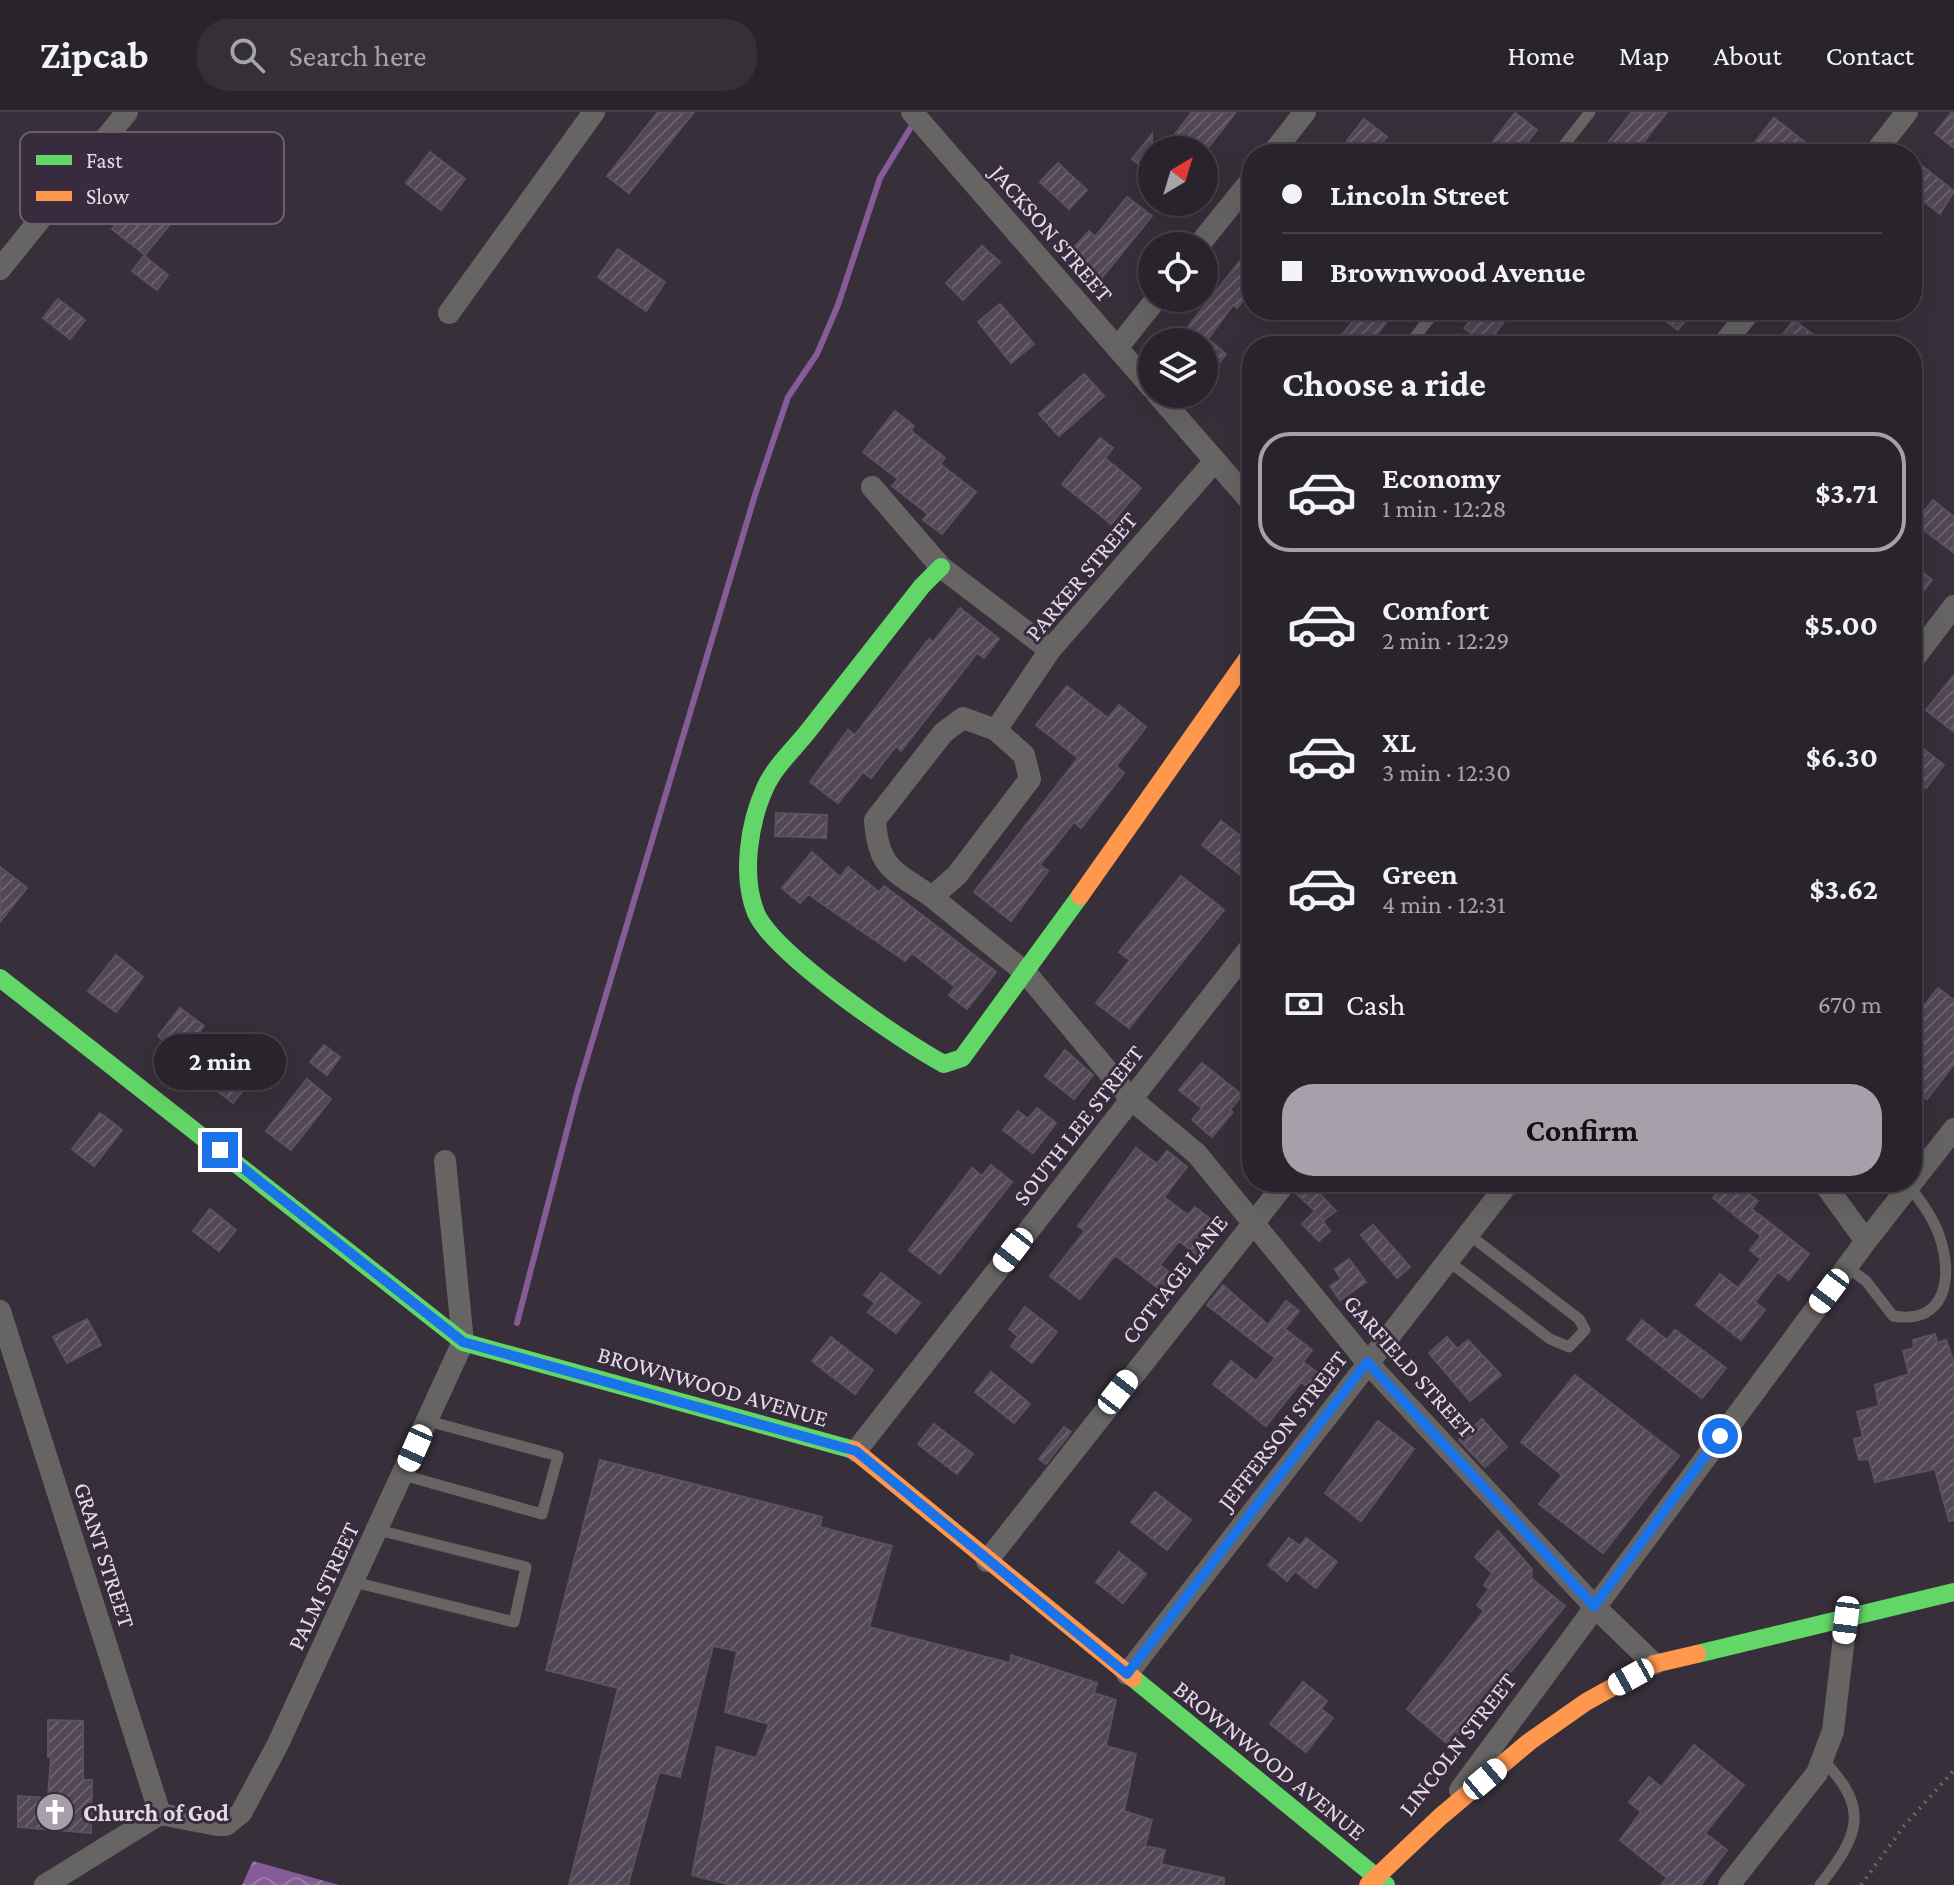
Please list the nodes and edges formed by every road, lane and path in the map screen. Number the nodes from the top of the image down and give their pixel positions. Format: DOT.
graph roads {
  1 [pos="127,112"];
  2 [pos="594,112"];
  3 [pos="912,112"];
  4 [pos="1305,112"];
  5 [pos="1590,112"];
  6 [pos="1907,112"];
  7 [pos="111,132"];
  8 [pos="1280,144"];
  9 [pos="1565,144"];
  10 [pos="1882,144"];
  11 [pos="1242,191"];
  12 [pos="36,224"];
  13 [pos="1209,232"];
  14 [pos="0,269"];
  15 [pos="1146,312"];
  16 [pos="449,313"];
  17 [pos="1428,320"];
  18 [pos="1743,320"];
  19 [pos="1416,336"];
  20 [pos="1730,336"];
  21 [pos="1118,347"];
  22 [pos="1138,371"];
  23 [pos="1169,408"];
  24 [pos="1214,462"];
  25 [pos="872,487"];
  26 [pos="1242,492"];
  27 [pos="941,567"];
  28 [pos="1954,606"];
  29 [pos="1922,648"];
  30 [pos="1050,650"];
  31 [pos="1242,666"];
  32 [pos="996,730"];
  33 [pos="932,897"];
  34 [pos="1242,958"];
  35 [pos="1026,973"];
  36 [pos="0,978"];
  37 [pos="1131,1099"];
  38 [pos="1954,1129"];
  39 [pos="445,1161"];
  40 [pos="1922,1170"];
  41 [pos="1278,1192"];
  42 [pos="1501,1192"];
  43 [pos="1830,1192"];
  44 [pos="1904,1192"];
  45 [pos="1913,1192"];
  46 [pos="1253,1221"];
  47 [pos="1468,1234"];
  48 [pos="1866,1241"];
  49 [pos="1447,1260"];
  50 [pos="1847,1267"];
  51 [pos="0,1311"];
  52 [pos="463,1342"];
  53 [pos="1367,1362"];
  54 [pos="428,1421"];
  55 [pos="856,1451"];
  56 [pos="403,1475"];
  57 [pos="378,1530"];
  58 [pos="987,1561"];
  59 [pos="354,1582"];
  60 [pos="1954,1592"];
  61 [pos="1594,1606"];
  62 [pos="1846,1620"];
  63 [pos="1654,1664"];
  64 [pos="1127,1674"];
  65 [pos="1822,1759"];
  66 [pos="1954,1770"];
  67 [pos="160,1814"];
  68 [pos="1440,1817"];
  69 [pos="1377,1882"];
  70 [pos="45,1885"];
  71 [pos="1729,1885"];
  72 [pos="1820,1885"];
  73 [pos="1861,1885"];
  1 -- 7 [label="street"];
  2 -- 16 [label="street"];
  3 -- 21 [label="street, JACKSON STREET"];
  4 -- 8 [label="street"];
  5 -- 9 [label="lane"];
  6 -- 10 [label="street"];
  11 -- 13 [label="street"];
  12 -- 14 [label="street"];
  15 -- 21 [label="street"];
  17 -- 19 [label="lane"];
  18 -- 20 [label="street"];
  21 -- 22 [label="street, JACKSON STREET"];
  23 -- 24 [label="street"];
  24 -- 26 [label="street"];
  24 -- 30 [label="street, PARKER STREET"];
  25 -- 27 [label="street"];
  27 -- 30 [label="street"];
  27 -- 35 [label="street"];
  28 -- 29 [label="street"];
  30 -- 32 [label="street, PARKER STREET"];
  31 -- 35 [label="street"];
  32 -- 33 [label="street"];
  32 -- 33 [label="street"];
  33 -- 35 [label="street, GARFIELD STREET"];
  34 -- 37 [label="street, SOUTH LEE STREET"];
  35 -- 37 [label="street, GARFIELD STREET"];
  36 -- 52 [label="street, BROWNWOOD AVENUE"];
  37 -- 46 [label="street, GARFIELD STREET"];
  37 -- 55 [label="street, SOUTH LEE STREET"];
  38 -- 40 [label="street, LINCOLN STREET"];
  39 -- 52 [label="street, PALM STREET"];
  41 -- 46 [label="street, COTTAGE LANE"];
  42 -- 47 [label="street, JEFFERSON STREET"];
  43 -- 48 [label="street"];
  44 -- 48 [label="street, LINCOLN STREET"];
  45 -- 50 [label="lane"];
  46 -- 53 [label="street, GARFIELD STREET"];
  46 -- 58 [label="street, COTTAGE LANE"];
  47 -- 49 [label="street, JEFFERSON STREET"];
  47 -- 49 [label="lane"];
  48 -- 50 [label="street, LINCOLN STREET"];
  49 -- 53 [label="street, JEFFERSON STREET"];
  50 -- 61 [label="street, LINCOLN STREET"];
  51 -- 67 [label="street, GRANT STREET"];
  52 -- 54 [label="street, PALM STREET"];
  52 -- 55 [label="street, BROWNWOOD AVENUE"];
  53 -- 61 [label="street, GARFIELD STREET"];
  53 -- 64 [label="street, JEFFERSON STREET"];
  54 -- 56 [label="street, PALM STREET"];
  54 -- 56 [label="lane"];
  55 -- 58 [label="street, BROWNWOOD AVENUE"];
  56 -- 57 [label="street, PALM STREET"];
  57 -- 59 [label="street, PALM STREET"];
  57 -- 59 [label="lane"];
  58 -- 64 [label="street, BROWNWOOD AVENUE"];
  59 -- 67 [label="street, PALM STREET"];
  60 -- 62 [label="street"];
  61 -- 63 [label="street, GARFIELD STREET"];
  61 -- 68 [label="street, LINCOLN STREET"];
  62 -- 63 [label="street"];
  62 -- 65 [label="street"];
  63 -- 68 [label="street"];
  64 -- 69 [label="street, BROWNWOOD AVENUE"];
  65 -- 71 [label="street"];
  65 -- 72 [label="lane"];
  66 -- 73 [label="path"];
  67 -- 70 [label="street"];
  68 -- 69 [label="street, LINCOLN STREET"];
}
